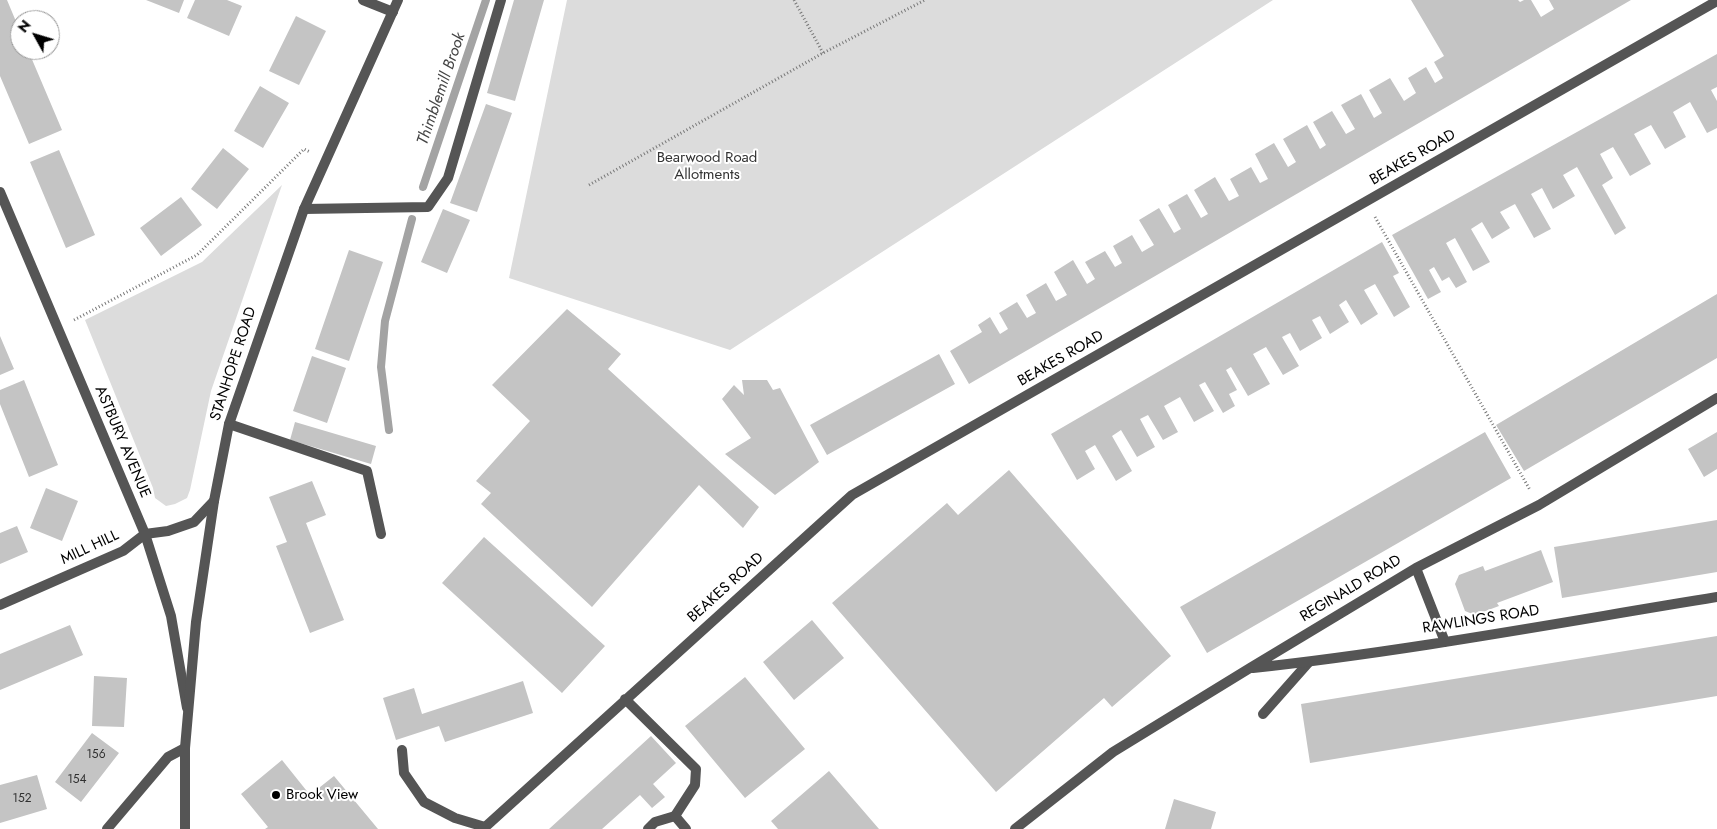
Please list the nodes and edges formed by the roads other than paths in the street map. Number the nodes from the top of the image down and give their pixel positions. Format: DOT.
graph roads {
  1 [pos="363,0"];
  2 [pos="398,0"];
  3 [pos="501,0"];
  4 [pos="1717,1"];
  5 [pos="393,12"];
  6 [pos="0,192"];
  7 [pos="304,208"];
  8 [pos="1717,398"];
  9 [pos="229,424"];
  10 [pos="214,501"];
  11 [pos="145,534"];
  12 [pos="381,534"];
  13 [pos="1416,568"];
  14 [pos="1717,597"];
  15 [pos="0,605"];
  16 [pos="1445,642"];
  17 [pos="1309,662"];
  18 [pos="1250,668"];
  19 [pos="625,699"];
  20 [pos="188,714"];
  21 [pos="1262,714"];
  22 [pos="185,748"];
  23 [pos="402,750"];
  24 [pos="675,816"];
  25 [pos="484,828"];
  26 [pos="106,829"];
  27 [pos="185,829"];
  28 [pos="648,829"];
  29 [pos="686,829"];
  30 [pos="1015,829"];
  1 -- 5 [label="street"];
  2 -- 5 [label="street, STANHOPE ROAD"];
  3 -- 7 [label="street"];
  4 -- 19 [label="street, BEAKES ROAD"];
  5 -- 7 [label="street, STANHOPE ROAD"];
  6 -- 11 [label="street, ASTBURY AVENUE"];
  7 -- 9 [label="street, STANHOPE ROAD"];
  8 -- 13 [label="street, REGINALD ROAD"];
  9 -- 10 [label="street, STANHOPE ROAD"];
  9 -- 12 [label="street"];
  10 -- 11 [label="street, MILL HILL"];
  10 -- 20 [label="street, STANHOPE ROAD"];
  11 -- 15 [label="street, MILL HILL"];
  11 -- 20 [label="street, ASTBURY AVENUE"];
  13 -- 16 [label="street"];
  13 -- 18 [label="street, REGINALD ROAD"];
  14 -- 16 [label="street, RAWLINGS ROAD"];
  16 -- 17 [label="street, RAWLINGS ROAD"];
  17 -- 18 [label="street, RAWLINGS ROAD"];
  17 -- 21 [label="street"];
  18 -- 30 [label="street, REGINALD ROAD"];
  19 -- 24 [label="street"];
  19 -- 25 [label="street, BEAKES ROAD"];
  20 -- 22 [label="street, STANHOPE ROAD"];
  22 -- 26 [label="street"];
  22 -- 27 [label="street, STANHOPE ROAD"];
  23 -- 25 [label="street"];
  24 -- 28 [label="street"];
  24 -- 29 [label="street"];
}
